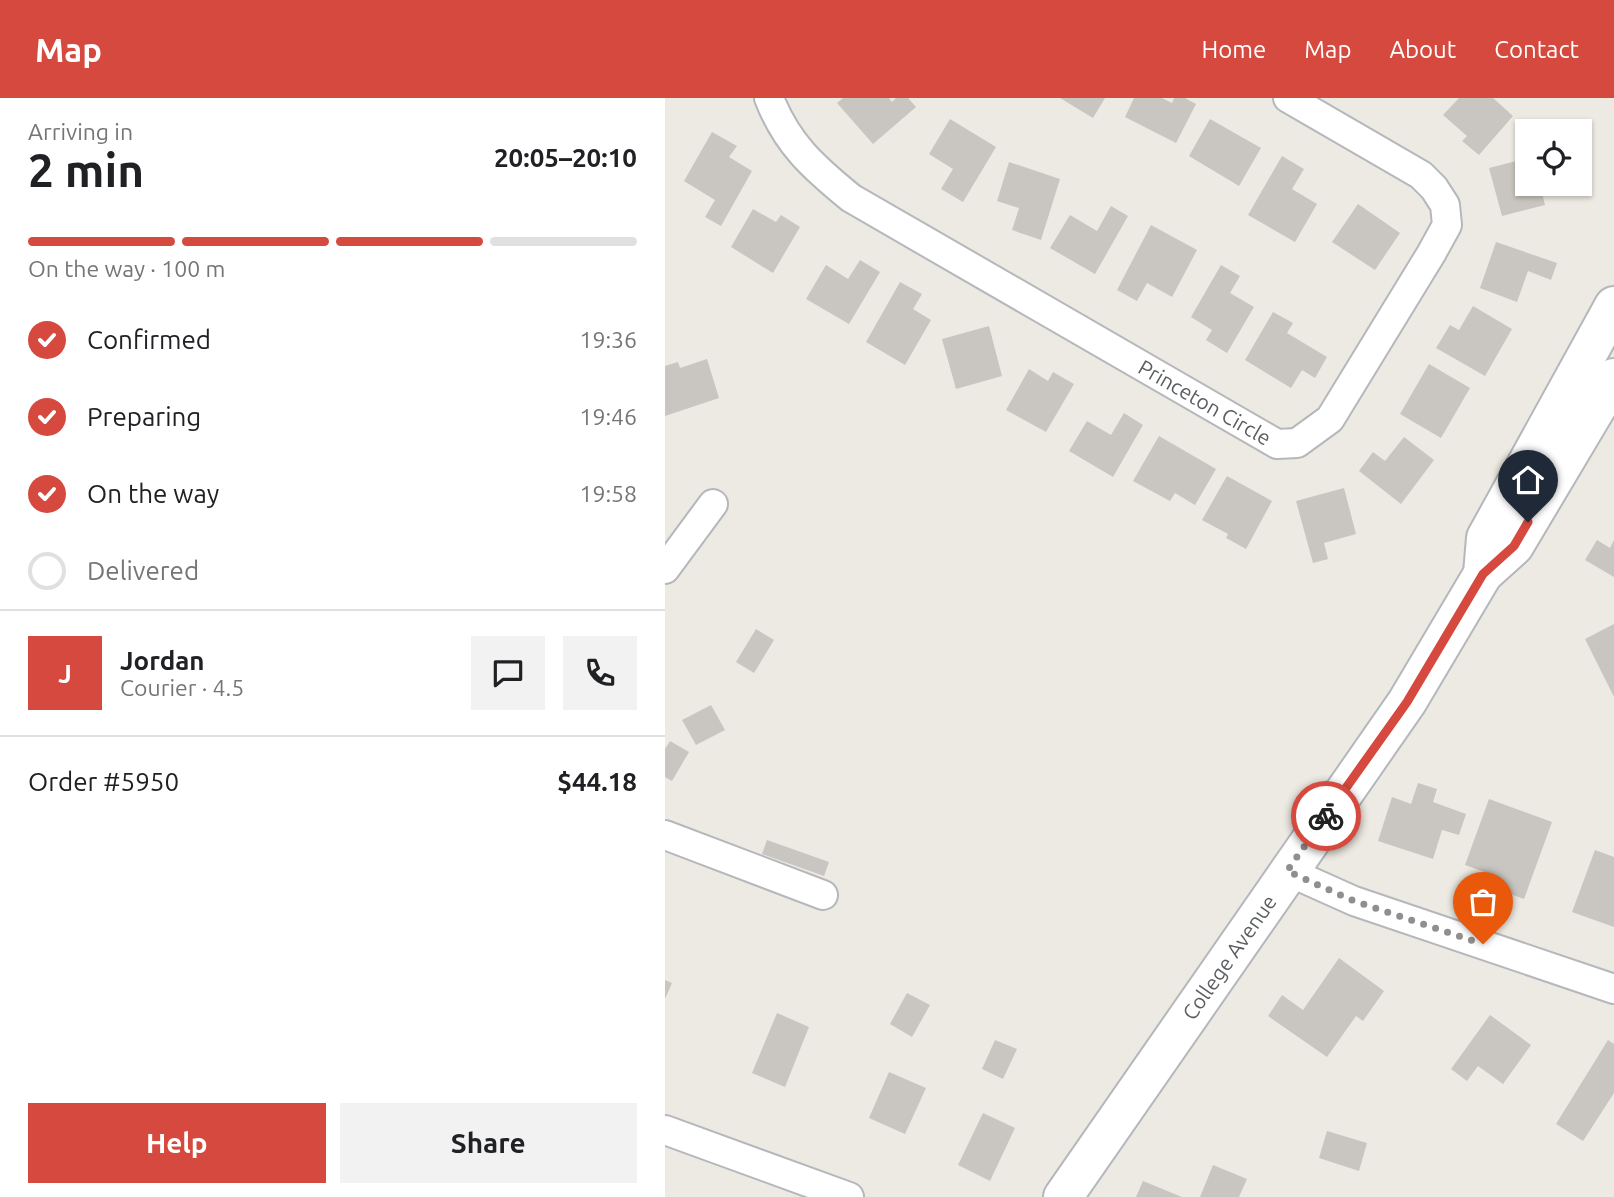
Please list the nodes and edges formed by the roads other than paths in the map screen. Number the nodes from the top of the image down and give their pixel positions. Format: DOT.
graph roads {
  1 [pos="769,98"];
  2 [pos="1288,98"];
  3 [pos="1614,306"];
  4 [pos="1614,378"];
  5 [pos="713,504"];
  6 [pos="665,569"];
  7 [pos="1483,574"];
  8 [pos="665,835"];
  9 [pos="1287,871"];
  10 [pos="823,895"];
  11 [pos="1614,989"];
  12 [pos="665,1130"];
  13 [pos="849,1197"];
  14 [pos="1063,1197"];
  1 -- 2 [label="street, Princeton Circle"];
  3 -- 7 [label="main road, College Avenue"];
  4 -- 7 [label="main road, College Avenue"];
  5 -- 6 [label="street"];
  7 -- 9 [label="main road, College Avenue"];
  8 -- 10 [label="street"];
  9 -- 11 [label="street"];
  9 -- 14 [label="main road, College Avenue"];
  12 -- 13 [label="street"];
}
